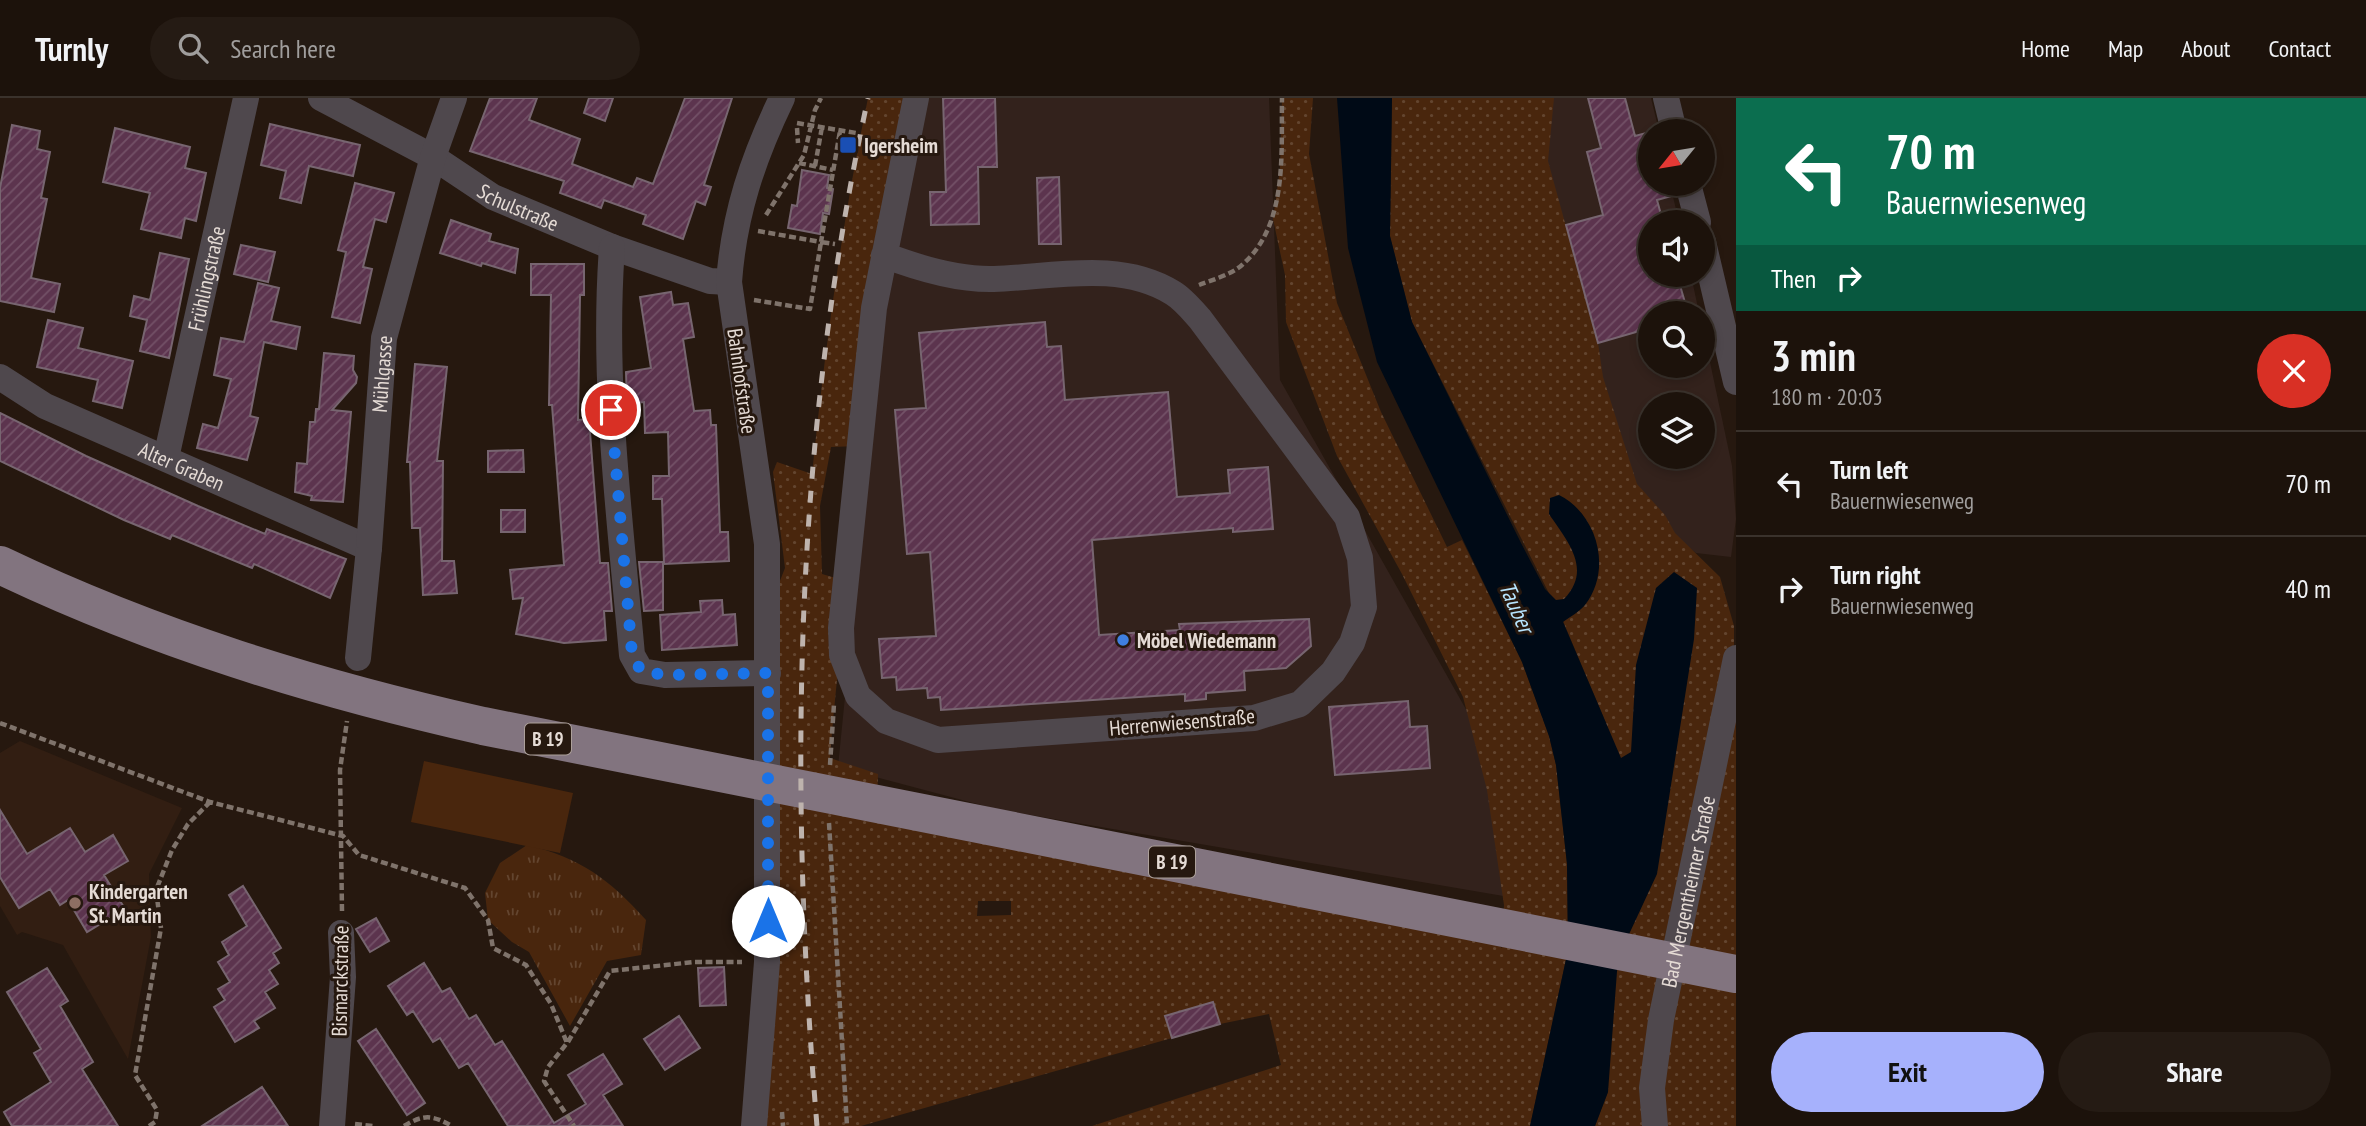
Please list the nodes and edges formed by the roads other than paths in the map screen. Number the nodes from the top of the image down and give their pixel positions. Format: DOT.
graph roads {
  1 [pos="246,98"];
  2 [pos="321,98"];
  3 [pos="454,98"];
  4 [pos="782,98"];
  5 [pos="916,98"];
  6 [pos="1665,98"];
  7 [pos="1671,119"];
  8 [pos="433,158"];
  9 [pos="612,247"];
  10 [pos="884,256"];
  11 [pos="729,282"];
  12 [pos="1714,287"];
  13 [pos="0,377"];
  14 [pos="1736,382"];
  15 [pos="166,458"];
  16 [pos="369,548"];
  17 [pos="0,565"];
  18 [pos="358,658"];
  19 [pos="1736,658"];
  20 [pos="768,673"];
  21 [pos="341,933"];
  22 [pos="1723,971"];
  23 [pos="332,1126"];
  24 [pos="754,1126"];
  25 [pos="1655,1126"];
  1 -- 15 [label="street, Frühlingstraße"];
  2 -- 8 [label="street, Schulstraße"];
  3 -- 8 [label="street, Mühlgasse"];
  4 -- 11 [label="street, Bahnhofstraße"];
  5 -- 10 [label="street, Herrenwiesenstraße"];
  6 -- 7 [label="street"];
  8 -- 9 [label="street, Schulstraße"];
  8 -- 16 [label="street, Mühlgasse"];
  9 -- 11 [label="street, Schulstraße"];
  9 -- 20 [label="street"];
  10 -- 10 [label="street, Herrenwiesenstraße"];
  11 -- 20 [label="street, Bahnhofstraße"];
  12 -- 14 [label="street"];
  13 -- 15 [label="street, Alter Graben"];
  15 -- 16 [label="street, Alter Graben"];
  16 -- 18 [label="street, Mühlgasse"];
  17 -- 22 [label="main road, B 19"];
  19 -- 25 [label="street, Bad Mergentheimer Straße"];
  20 -- 24 [label="street, Bahnhofstraße"];
  21 -- 23 [label="street, Bismarckstraße"];
}
